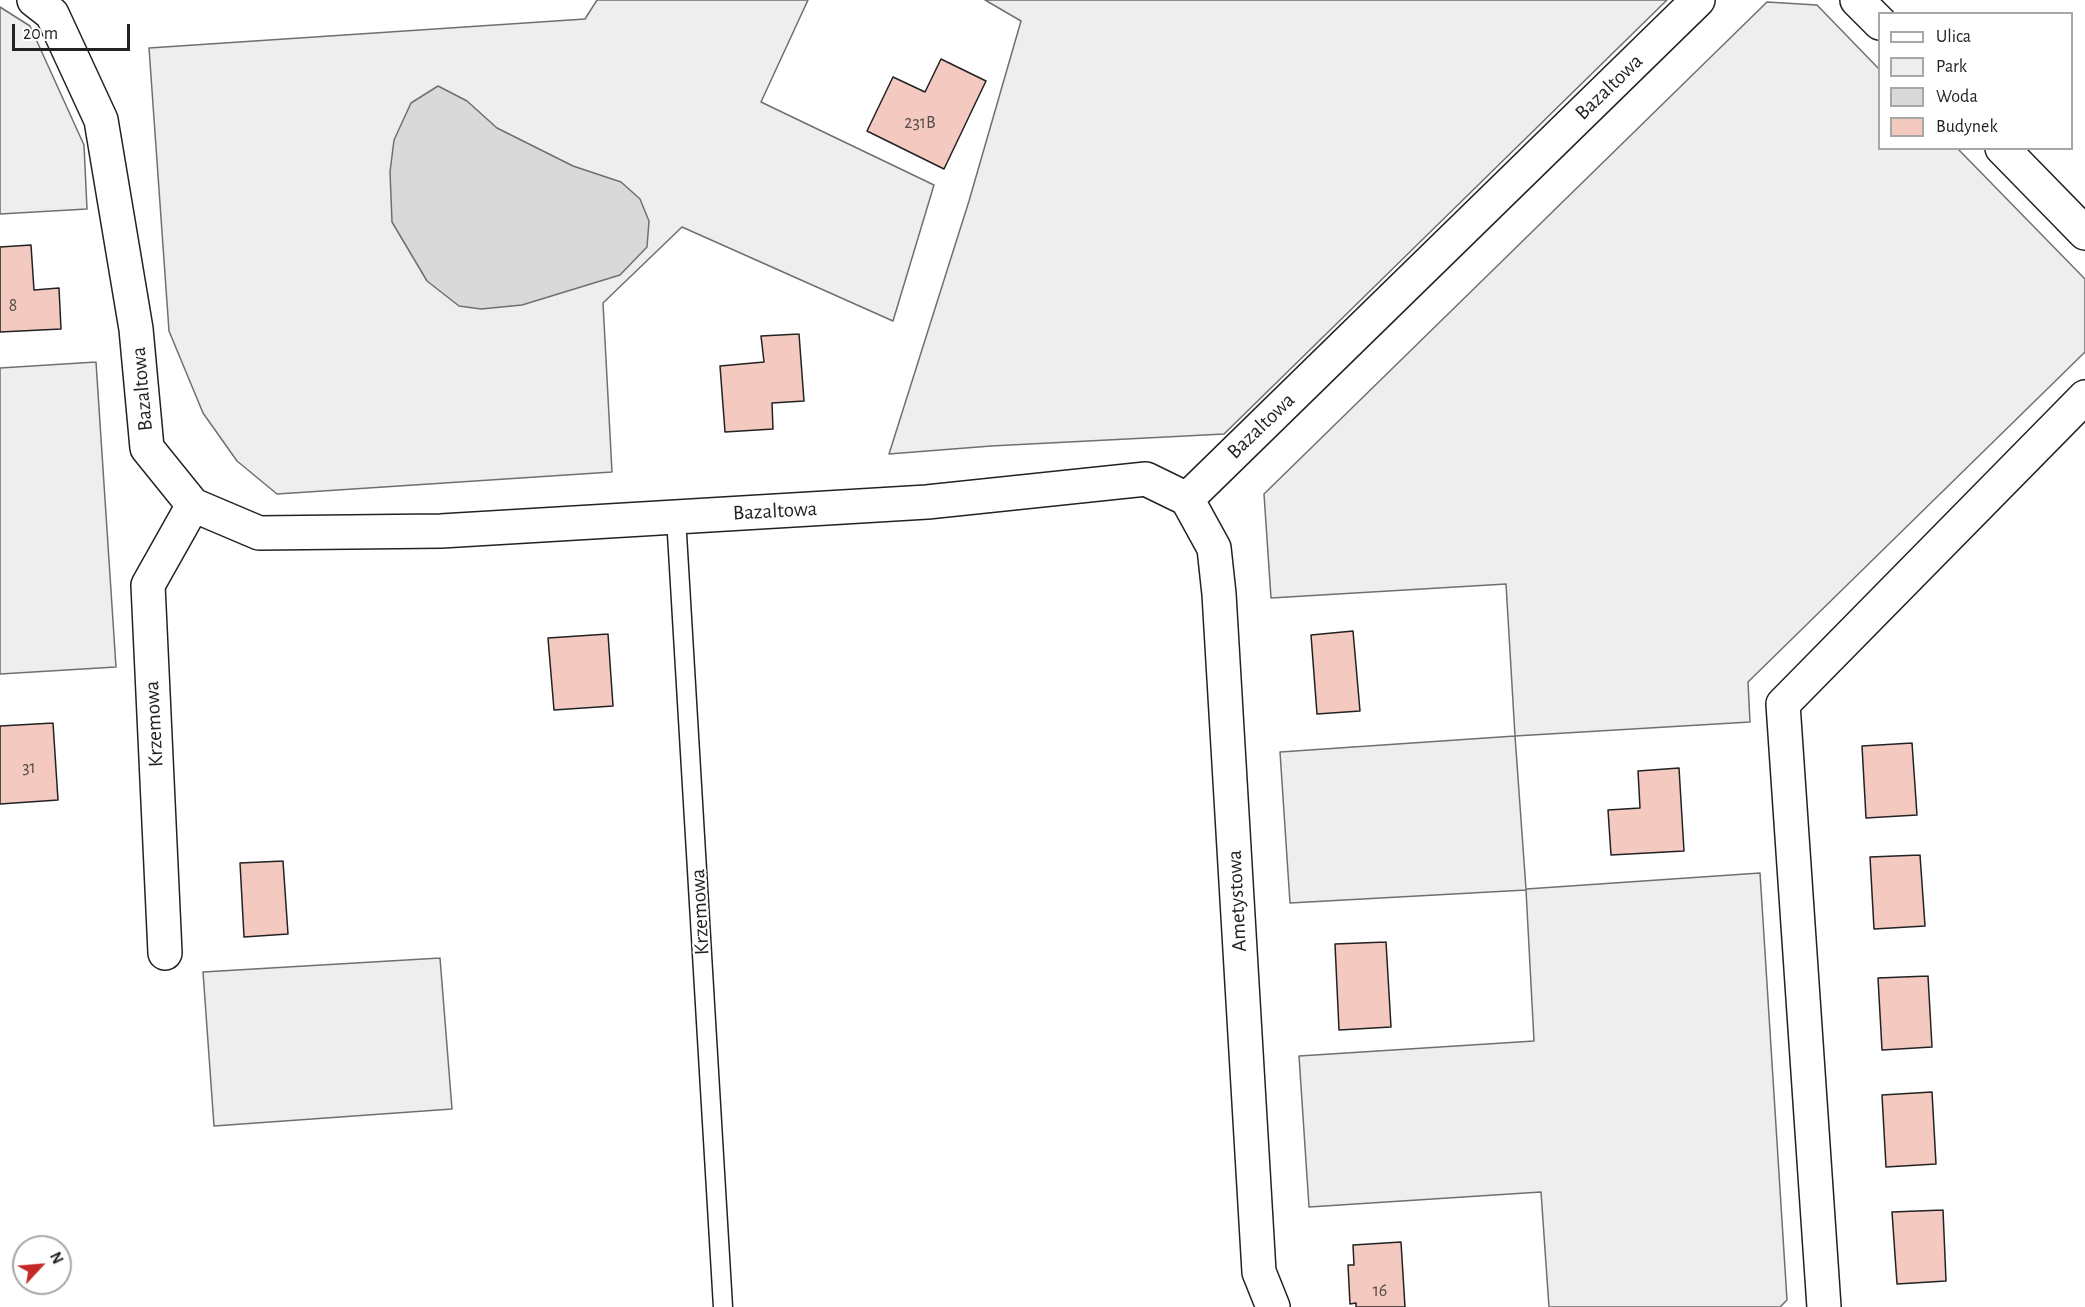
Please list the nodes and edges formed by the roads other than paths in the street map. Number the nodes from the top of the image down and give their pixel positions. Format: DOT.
graph roads {
  1 [pos="34,0"];
  2 [pos="1698,0"];
  3 [pos="1857,0"];
  4 [pos="1878,21"];
  5 [pos="2004,150"];
  6 [pos="2085,233"];
  7 [pos="2085,397"];
  8 [pos="1187,499"];
  9 [pos="193,506"];
  10 [pos="676,517"];
  11 [pos="165,953"];
  12 [pos="723,1307"];
  13 [pos="1273,1307"];
  14 [pos="1824,1307"];
  1 -- 9 [label="street, Bazaltowa"];
  2 -- 8 [label="street, Bazaltowa"];
  3 -- 4 [label="street"];
  5 -- 6 [label="street"];
  7 -- 14 [label="street"];
  8 -- 10 [label="street, Bazaltowa"];
  8 -- 13 [label="street, Ametystowa"];
  9 -- 10 [label="street, Bazaltowa"];
  9 -- 11 [label="street, Krzemowa"];
  10 -- 12 [label="lane, Krzemowa"];
}
